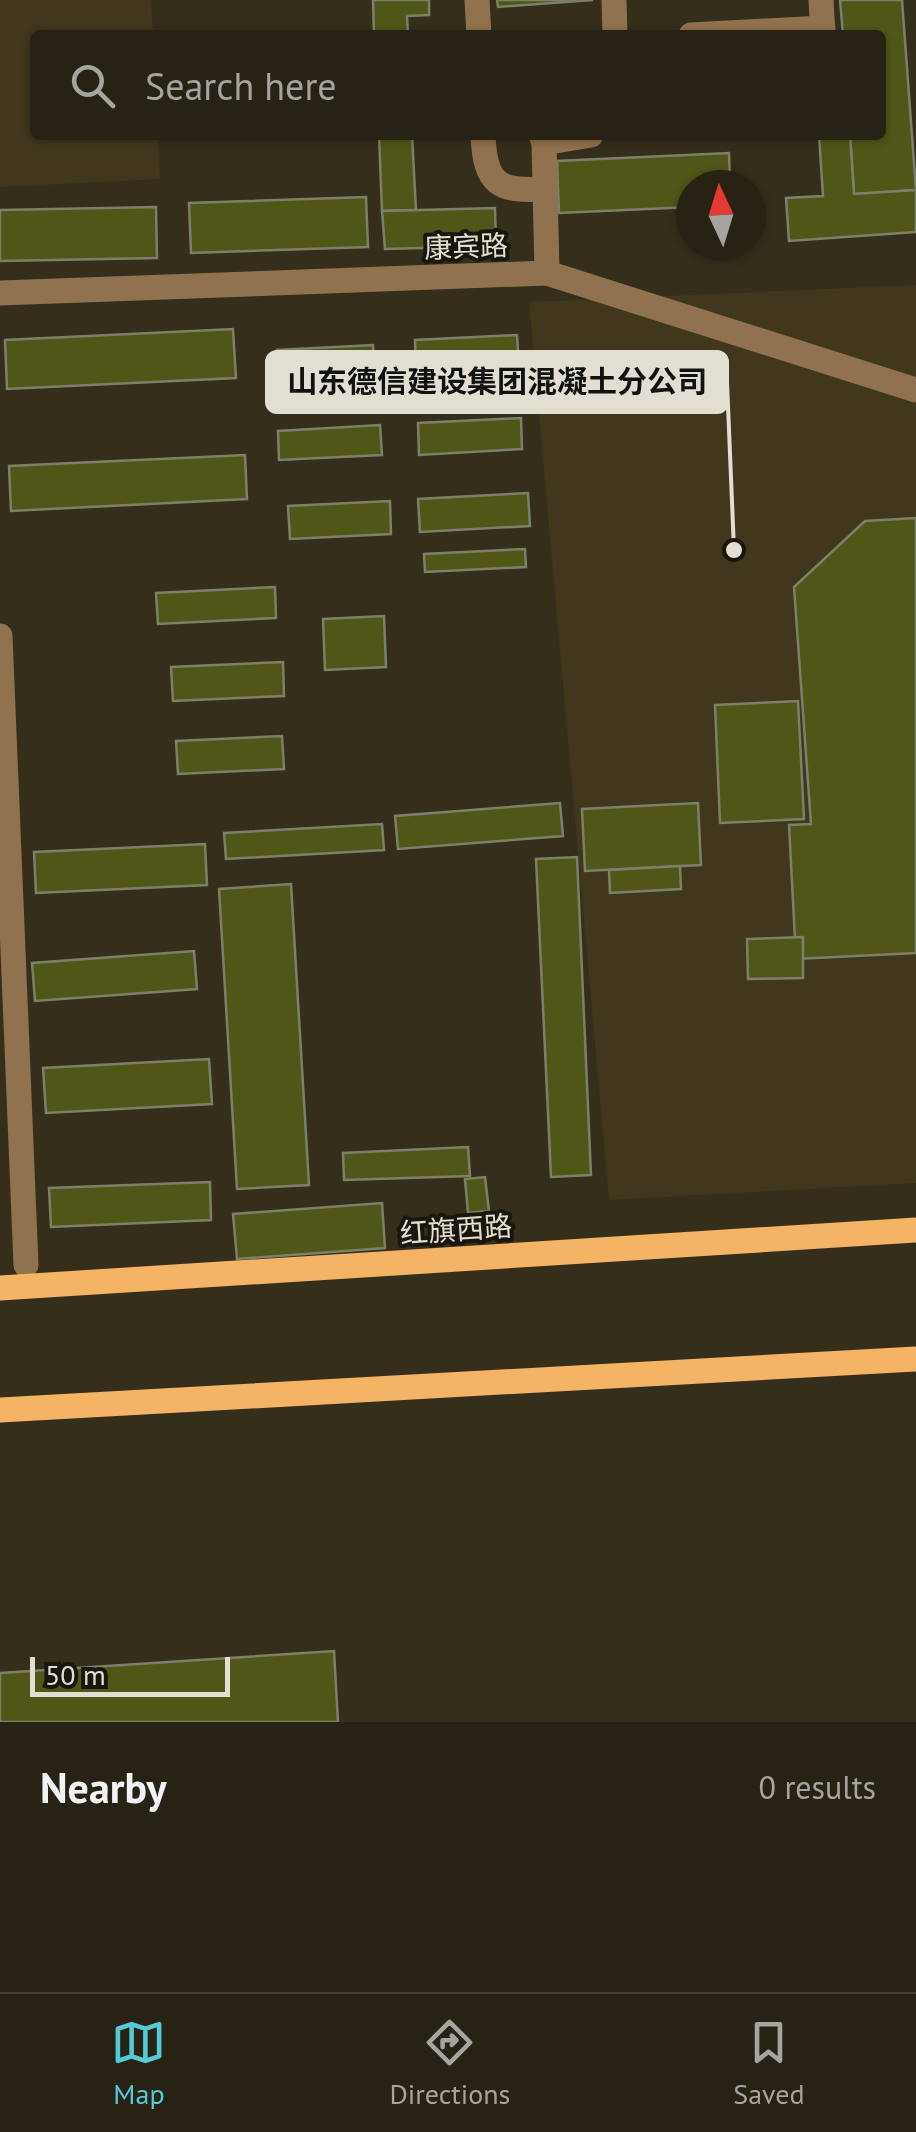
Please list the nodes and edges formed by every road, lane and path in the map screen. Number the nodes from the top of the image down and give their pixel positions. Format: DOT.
graph roads {
  1 [pos="477,0"];
  2 [pos="614,0"];
  3 [pos="820,0"];
  4 [pos="479,30"];
  5 [pos="615,30"];
  6 [pos="823,30"];
  7 [pos="483,140"];
  8 [pos="542,140"];
  9 [pos="545,189"];
  10 [pos="547,273"];
  11 [pos="0,293"];
  12 [pos="916,390"];
  13 [pos="0,636"];
  14 [pos="916,1230"];
  15 [pos="26,1264"];
  16 [pos="0,1288"];
  17 [pos="916,1359"];
  18 [pos="0,1410"];
  1 -- 4 [label="street"];
  2 -- 5 [label="street"];
  3 -- 6 [label="street"];
  7 -- 9 [label="street"];
  8 -- 9 [label="street"];
  9 -- 10 [label="street"];
  10 -- 11 [label="street, 康宾路"];
  10 -- 12 [label="street, 康宾路"];
  13 -- 15 [label="street"];
  14 -- 16 [label="main road, 红旗西路"];
  17 -- 18 [label="main road"];
}
